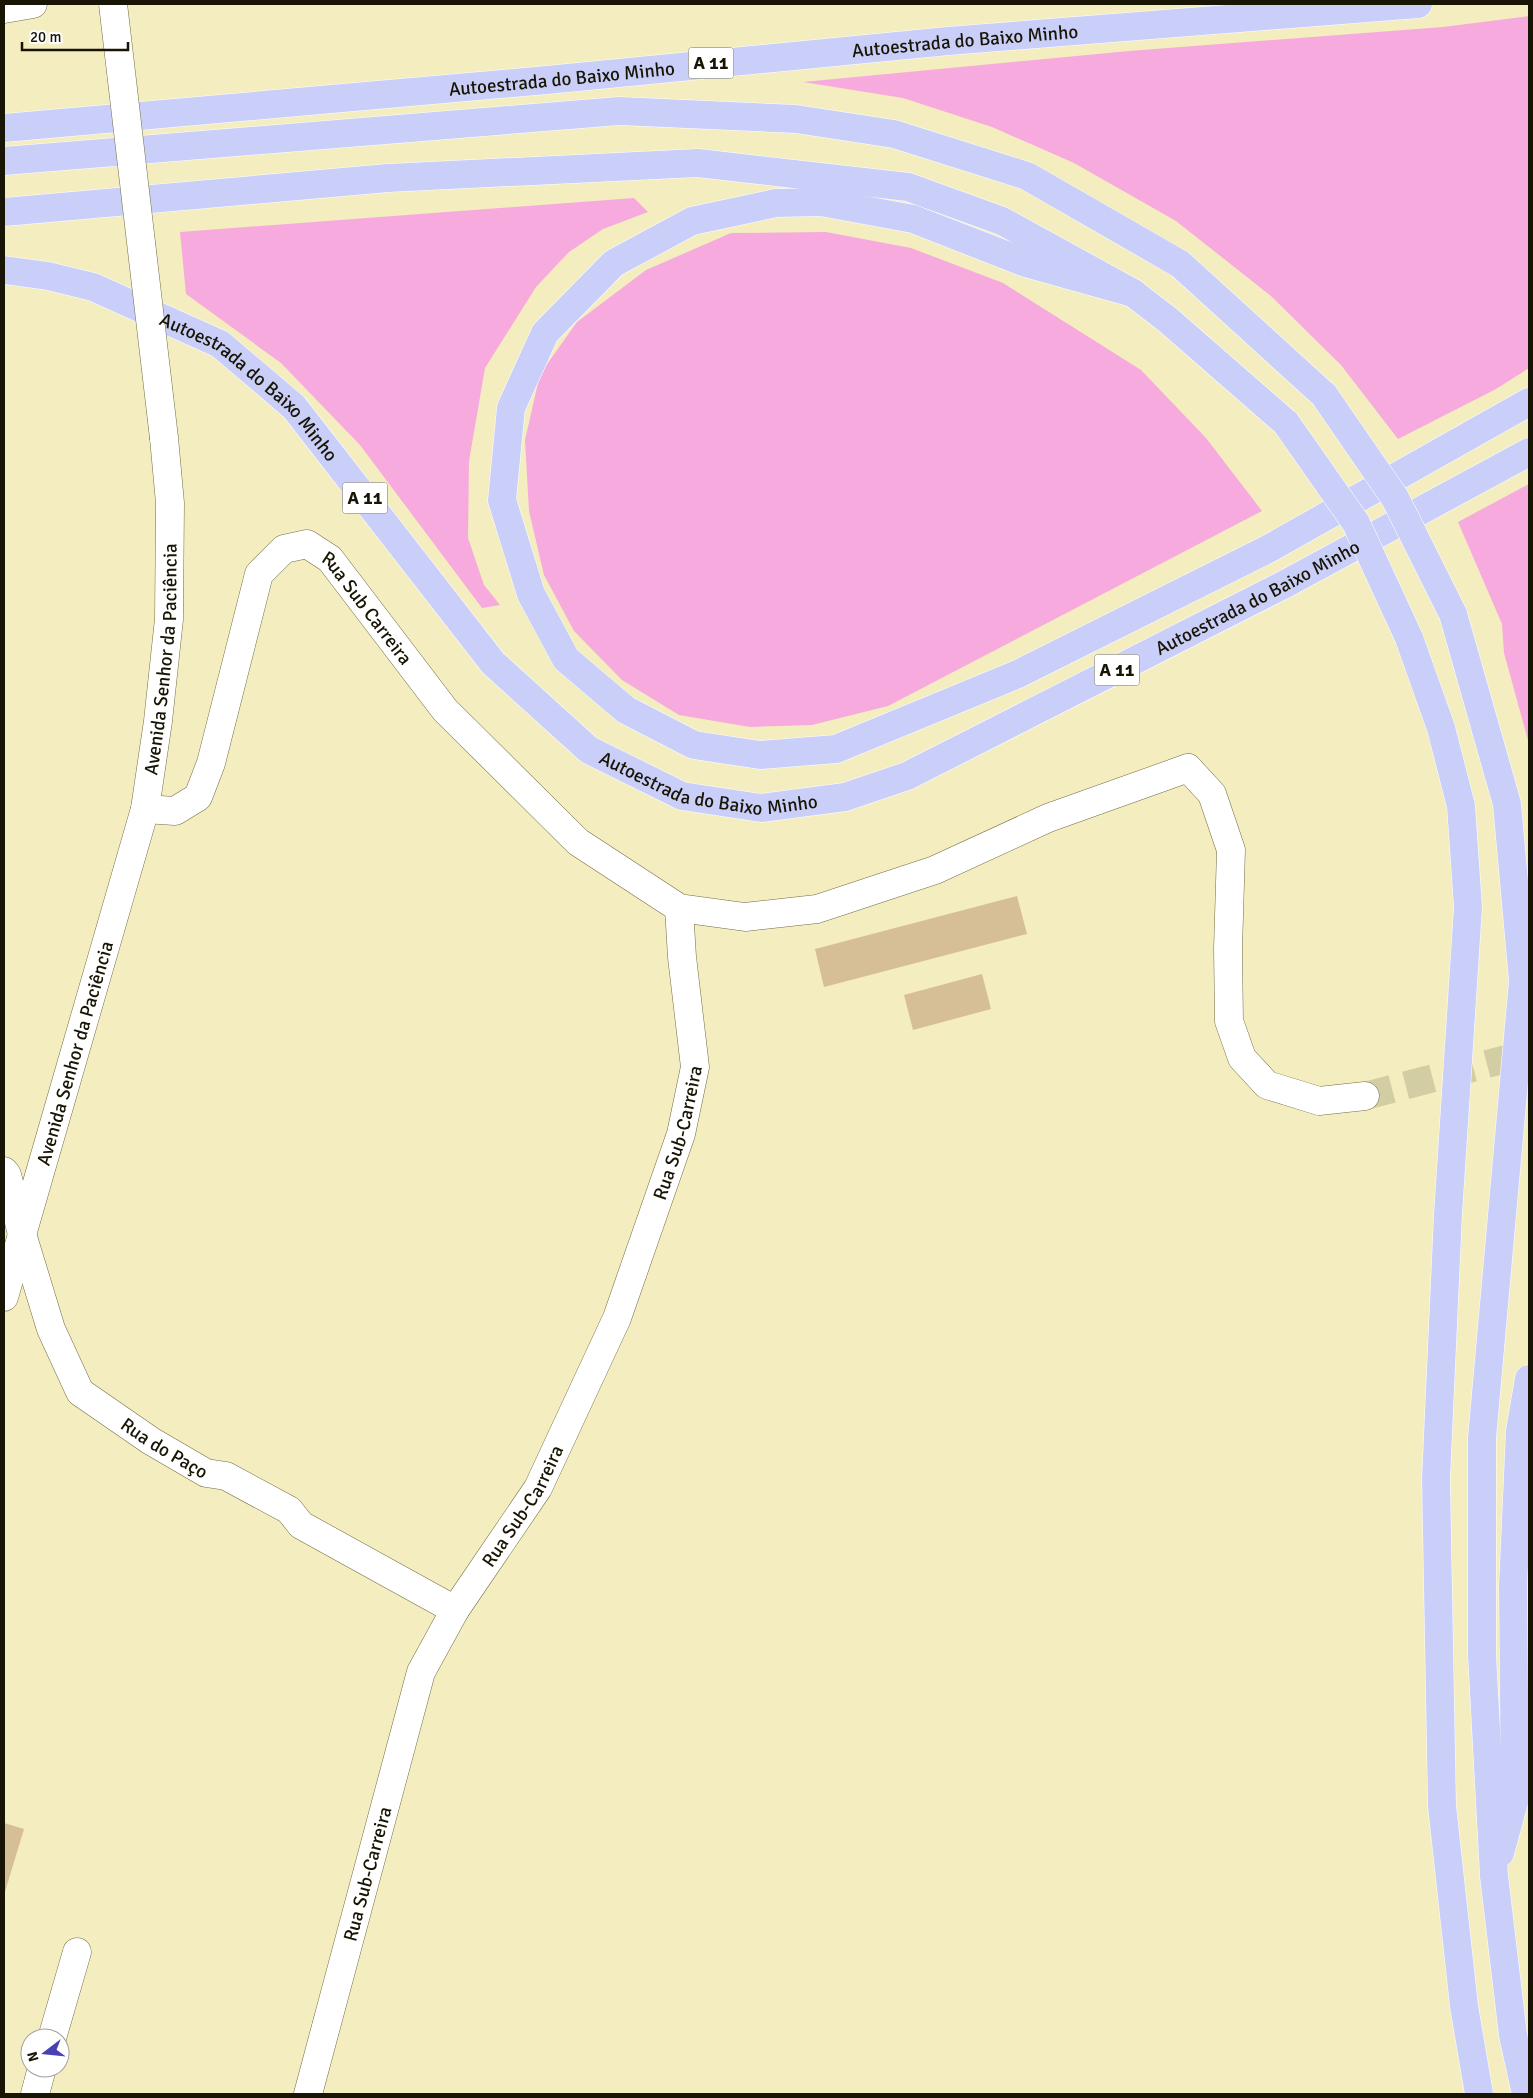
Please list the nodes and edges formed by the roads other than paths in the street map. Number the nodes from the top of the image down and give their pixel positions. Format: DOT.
graph roads {
  1 [pos="34,4"];
  2 [pos="113,4"];
  3 [pos="1418,4"];
  4 [pos="4,9"];
  5 [pos="4,128"];
  6 [pos="4,161"];
  7 [pos="4,212"];
  8 [pos="4,270"];
  9 [pos="1133,293"];
  10 [pos="1529,402"];
  11 [pos="1529,452"];
  12 [pos="145,809"];
  13 [pos="679,908"];
  14 [pos="1366,1096"];
  15 [pos="4,1171"];
  16 [pos="22,1234"];
  17 [pos="4,1297"];
  18 [pos="1529,1379"];
  19 [pos="455,1610"];
  20 [pos="1494,1876"];
  21 [pos="77,1952"];
  22 [pos="55,2028"];
  23 [pos="39,2078"];
  24 [pos="34,2094"];
  25 [pos="308,2094"];
  26 [pos="1479,2094"];
  27 [pos="1526,2094"];
  1 -- 4 [label="street"];
  2 -- 12 [label="street, Avenida Senhor da Paciência, bridge"];
  3 -- 5 [label="highway, Autoestrada do Baixo Minho / A 11"];
  6 -- 20 [label="highway, bridge"];
  7 -- 9 [label="highway"];
  8 -- 11 [label="highway, Autoestrada do Baixo Minho / A 11"];
  9 -- 10 [label="highway"];
  9 -- 26 [label="highway, bridge"];
  12 -- 13 [label="street, Rua Sub Carreira"];
  12 -- 16 [label="street, Avenida Senhor da Paciência"];
  13 -- 14 [label="street"];
  13 -- 19 [label="street, Rua Sub-Carreira"];
  15 -- 16 [label="street, Rua do Paço"];
  16 -- 17 [label="street, Avenida Senhor da Paciência"];
  16 -- 19 [label="street, Rua do Paço"];
  18 -- 20 [label="highway"];
  19 -- 25 [label="street, Rua Sub-Carreira"];
  20 -- 27 [label="highway"];
  21 -- 22 [label="street"];
  23 -- 24 [label="street"];
}
